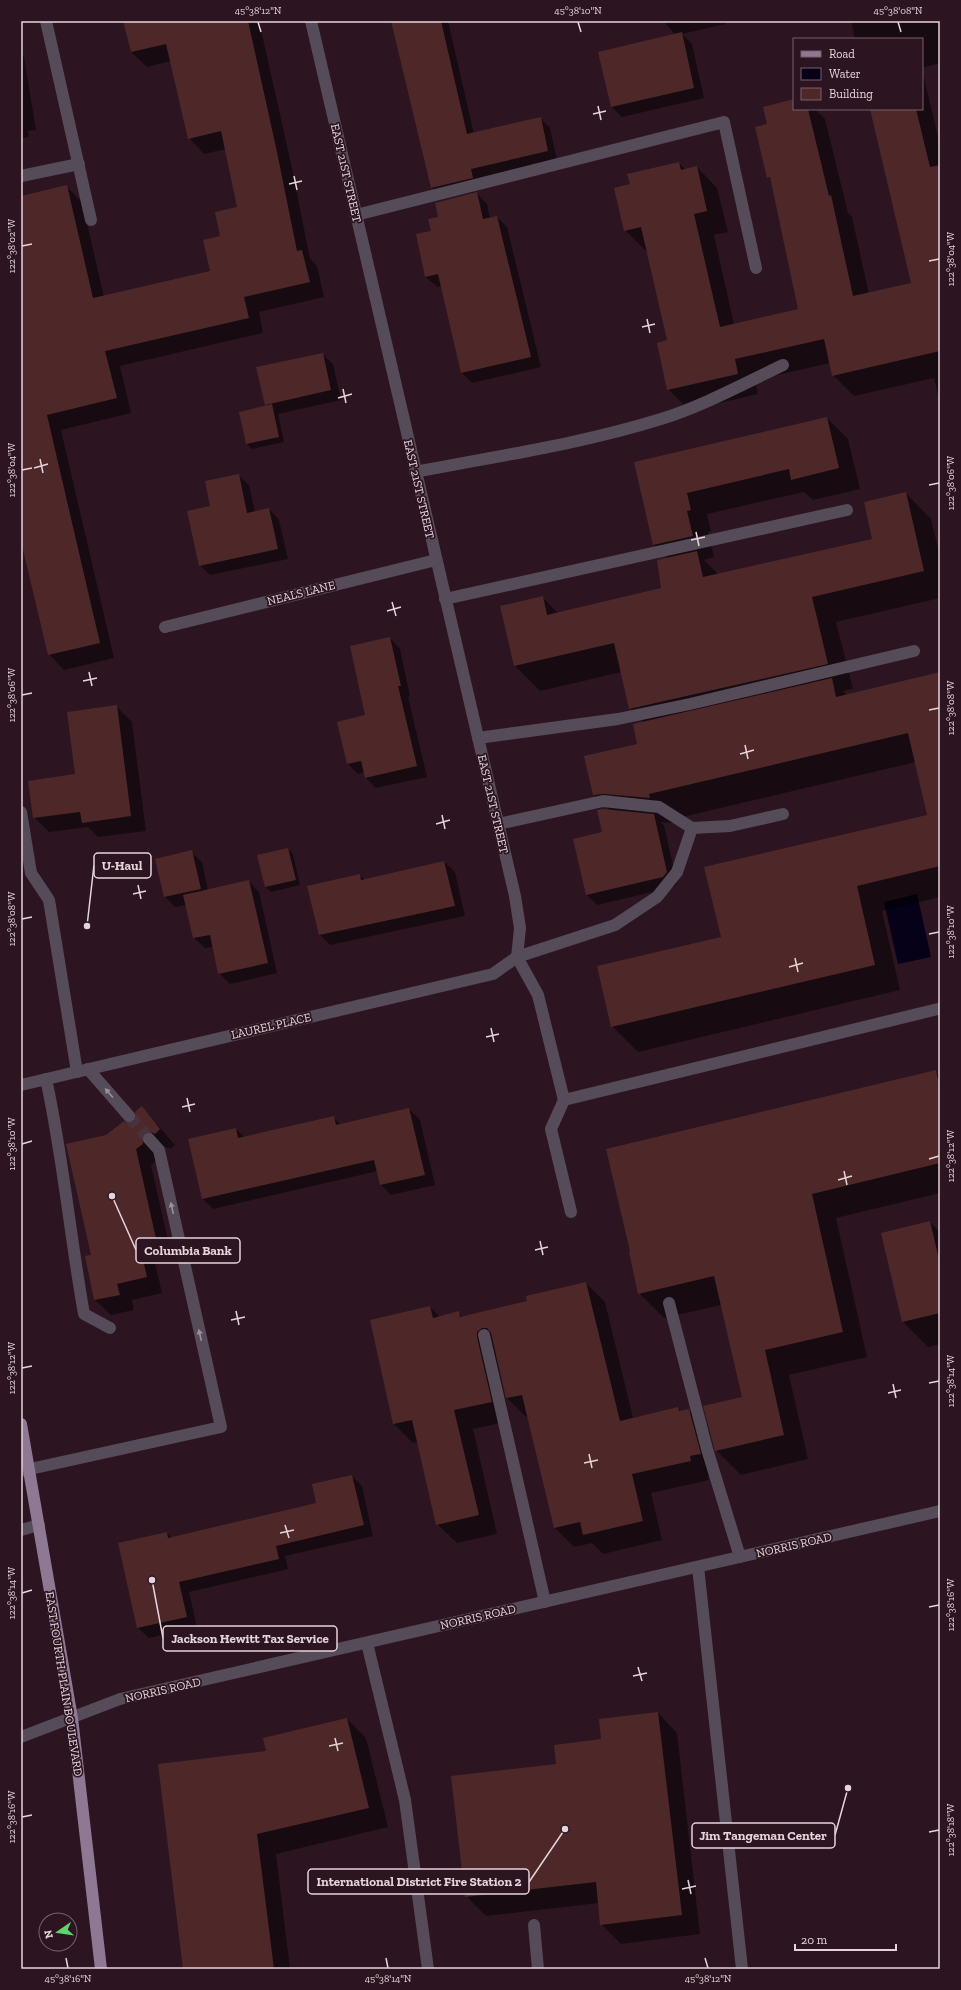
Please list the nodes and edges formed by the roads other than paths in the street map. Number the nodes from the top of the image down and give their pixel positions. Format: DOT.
graph roads {
  1 [pos="46,21"];
  2 [pos="311,21"];
  3 [pos="78,164"];
  4 [pos="21,176"];
  5 [pos="356,215"];
  6 [pos="91,220"];
  7 [pos="756,268"];
  8 [pos="783,365"];
  9 [pos="415,472"];
  10 [pos="846,510"];
  11 [pos="436,560"];
  12 [pos="445,599"];
  13 [pos="165,627"];
  14 [pos="914,651"];
  15 [pos="478,738"];
  16 [pos="21,812"];
  17 [pos="783,814"];
  18 [pos="498,824"];
  19 [pos="692,828"];
  20 [pos="26,874"];
  21 [pos="517,957"];
  22 [pos="938,1009"];
  23 [pos="83,1071"];
  24 [pos="46,1079"];
  25 [pos="21,1084"];
  26 [pos="564,1100"];
  27 [pos="129,1116"];
  28 [pos="149,1139"];
  29 [pos="571,1212"];
  30 [pos="669,1303"];
  31 [pos="110,1328"];
  32 [pos="484,1335"];
  33 [pos="21,1424"];
  34 [pos="25,1470"];
  35 [pos="940,1511"];
  36 [pos="39,1525"];
  37 [pos="21,1530"];
  38 [pos="740,1557"];
  39 [pos="698,1567"];
  40 [pos="545,1602"];
  41 [pos="367,1643"];
  42 [pos="72,1718"];
  43 [pos="21,1737"];
  44 [pos="534,1925"];
  45 [pos="101,1969"];
  46 [pos="428,1969"];
  47 [pos="538,1969"];
  48 [pos="742,1969"];
  1 -- 3 [label="street"];
  2 -- 5 [label="street, EAST 21ST STREET"];
  3 -- 4 [label="street"];
  3 -- 6 [label="street"];
  5 -- 7 [label="street"];
  5 -- 9 [label="street, EAST 21ST STREET"];
  8 -- 9 [label="street"];
  9 -- 11 [label="street, EAST 21ST STREET"];
  10 -- 12 [label="street"];
  11 -- 12 [label="street, EAST 21ST STREET"];
  11 -- 13 [label="street, NEALS LANE"];
  12 -- 15 [label="street, EAST 21ST STREET"];
  14 -- 15 [label="street"];
  15 -- 18 [label="street, EAST 21ST STREET"];
  16 -- 20 [label="street"];
  17 -- 19 [label="street"];
  18 -- 19 [label="street"];
  18 -- 21 [label="street, EAST 21ST STREET"];
  19 -- 21 [label="street, LAUREL PLACE"];
  20 -- 23 [label="street"];
  21 -- 23 [label="street, LAUREL PLACE"];
  21 -- 26 [label="street"];
  22 -- 26 [label="street"];
  23 -- 24 [label="street, LAUREL PLACE"];
  27 -- 23 [label="street, one-way"];
  24 -- 25 [label="street, LAUREL PLACE"];
  24 -- 31 [label="street"];
  26 -- 29 [label="street"];
  34 -- 28 [label="street, one-way"];
  30 -- 38 [label="street"];
  32 -- 40 [label="street"];
  33 -- 34 [label="main road, EAST FOURTH PLAIN BOULEVARD"];
  34 -- 36 [label="main road, EAST FOURTH PLAIN BOULEVARD"];
  35 -- 38 [label="street, NORRIS ROAD"];
  36 -- 37 [label="street"];
  36 -- 42 [label="main road, EAST FOURTH PLAIN BOULEVARD"];
  38 -- 39 [label="street, NORRIS ROAD"];
  39 -- 40 [label="street, NORRIS ROAD"];
  39 -- 48 [label="street"];
  40 -- 41 [label="street, NORRIS ROAD"];
  41 -- 42 [label="street, NORRIS ROAD"];
  41 -- 46 [label="street"];
  42 -- 43 [label="street, NORRIS ROAD"];
  42 -- 45 [label="main road, EAST FOURTH PLAIN BOULEVARD"];
  44 -- 47 [label="street"];
}
